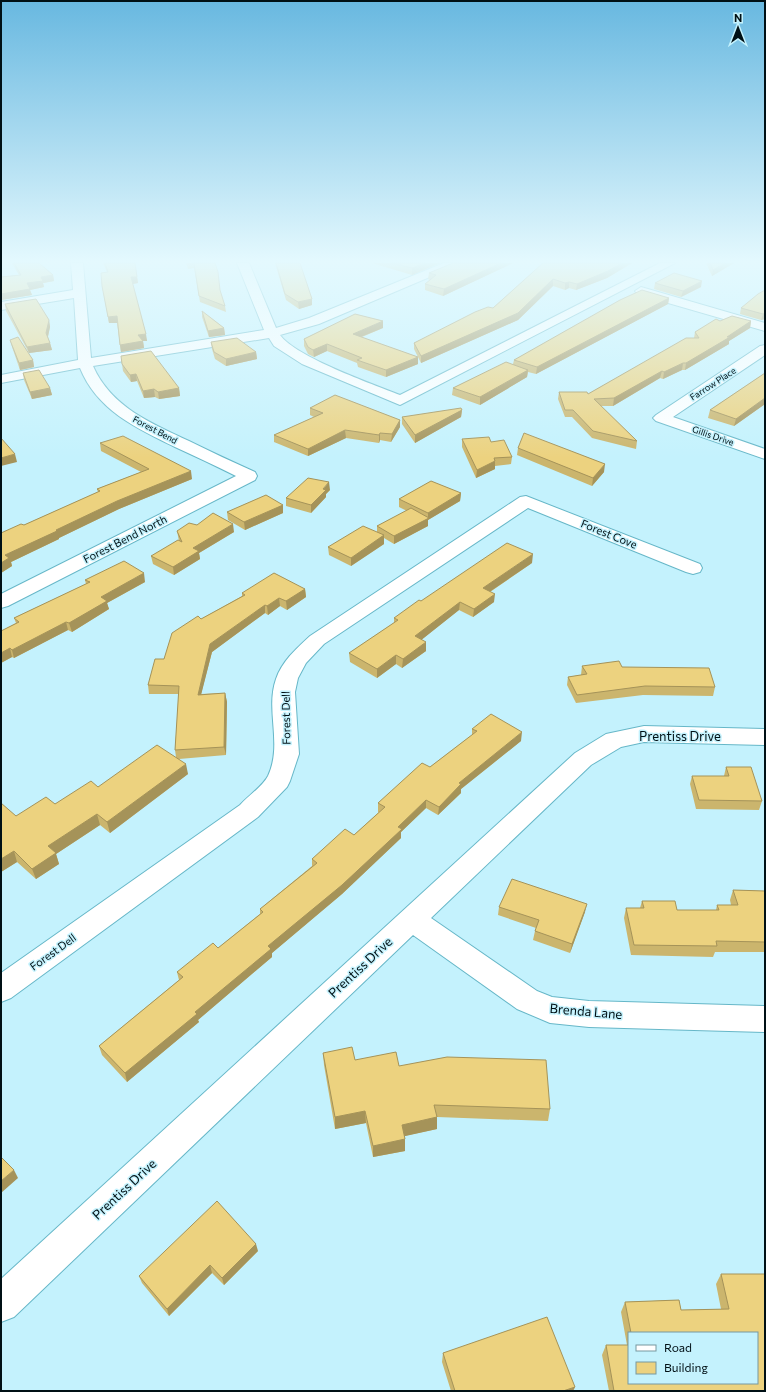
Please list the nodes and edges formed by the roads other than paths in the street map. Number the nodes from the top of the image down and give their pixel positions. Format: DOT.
graph roads {
  1 [pos="82,328"];
  2 [pos="270,328"];
  3 [pos="290,328"];
  4 [pos="542,328"];
  5 [pos="272,333"];
  6 [pos="765,349"];
  7 [pos="85,363"];
  8 [pos="1,379"];
  9 [pos="661,418"];
  10 [pos="765,454"];
  11 [pos="249,476"];
  12 [pos="526,501"];
  13 [pos="693,568"];
  14 [pos="1,602"];
  15 [pos="765,737"];
  16 [pos="411,919"];
  17 [pos="1,989"];
  18 [pos="765,1019"];
  19 [pos="1,1304"];
  1 -- 7 [label="street, Forest Bend"];
  2 -- 5 [label="street"];
  3 -- 5 [label="street"];
  4 -- 5 [label="street"];
  5 -- 7 [label="street"];
  6 -- 9 [label="street, Farrow Place"];
  7 -- 8 [label="street"];
  7 -- 11 [label="street, Forest Bend"];
  9 -- 10 [label="street, Gillis Drive"];
  11 -- 14 [label="street, Forest Bend North"];
  12 -- 13 [label="street, Forest Cove"];
  12 -- 17 [label="street, Forest Dell"];
  15 -- 16 [label="street, Prentiss Drive"];
  16 -- 18 [label="street, Brenda Lane"];
  16 -- 19 [label="street, Prentiss Drive"];
}
